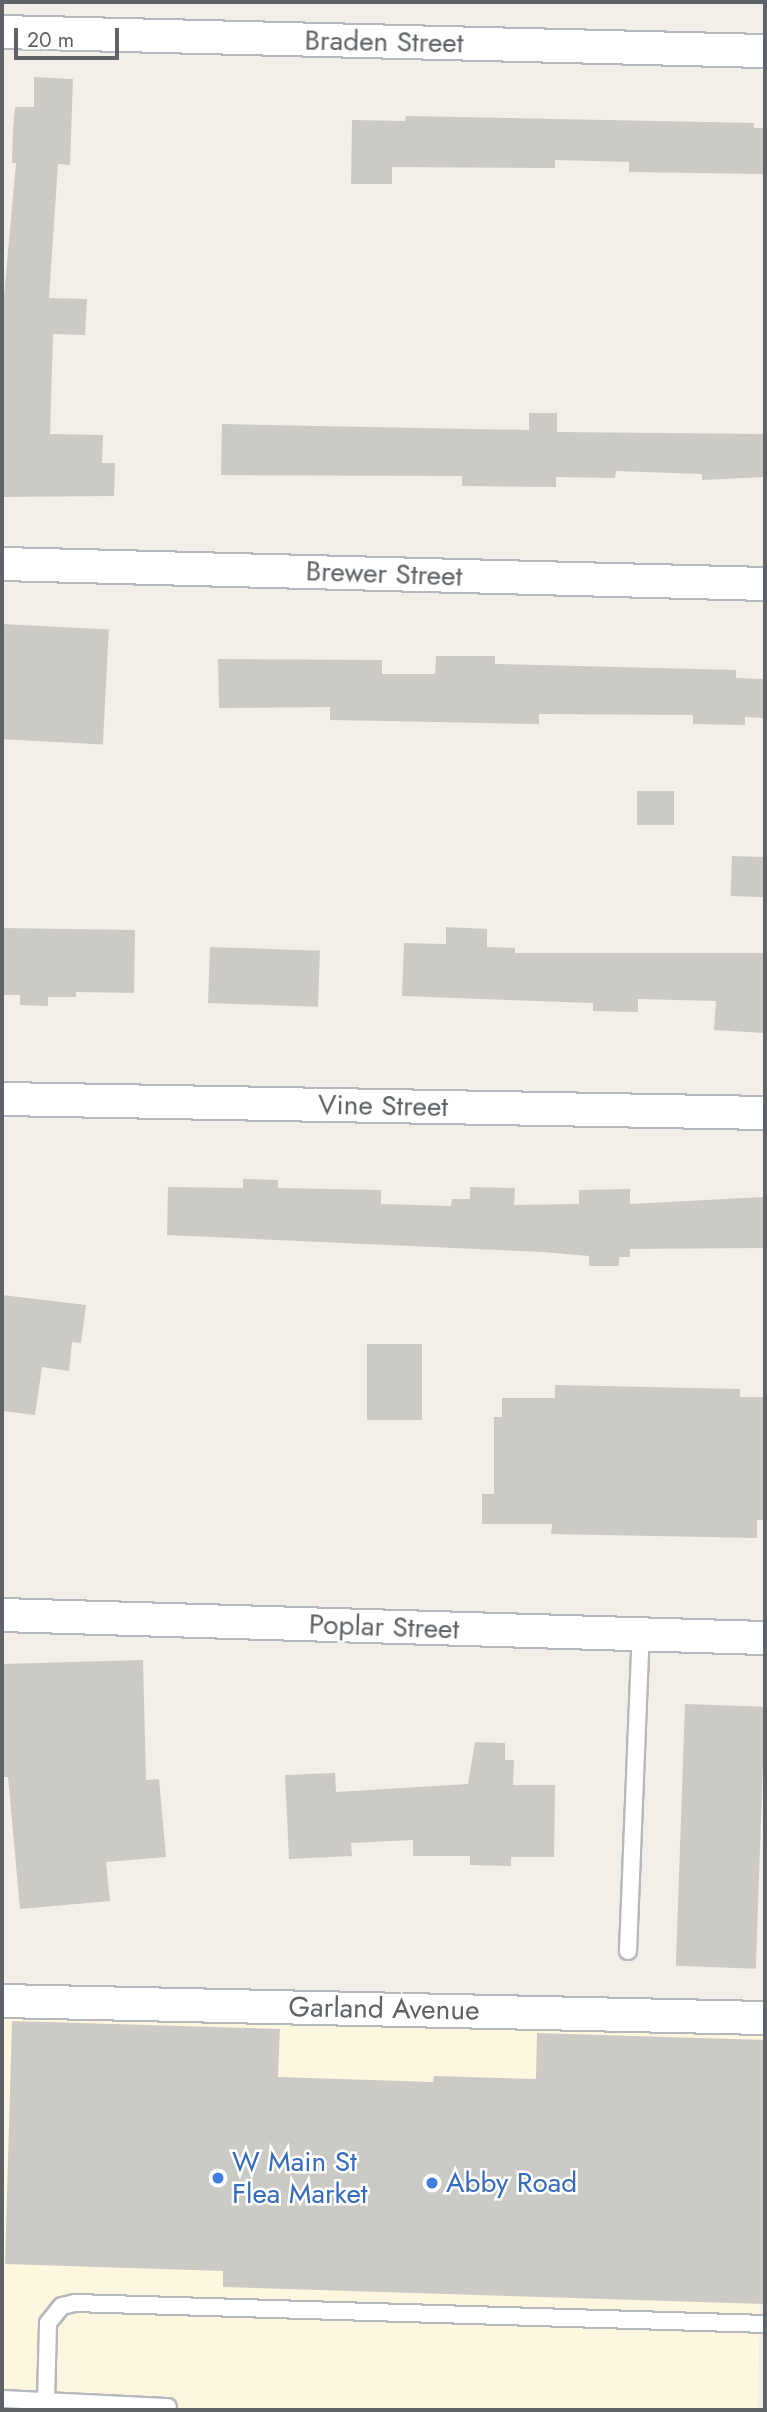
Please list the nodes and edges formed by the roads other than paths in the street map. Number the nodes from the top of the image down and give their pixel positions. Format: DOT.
graph roads {
  1 [pos="2,32"];
  2 [pos="765,51"];
  3 [pos="2,564"];
  4 [pos="765,584"];
  5 [pos="2,1099"];
  6 [pos="765,1113"];
  7 [pos="2,1615"];
  8 [pos="641,1634"];
  9 [pos="765,1638"];
  10 [pos="628,1951"];
  11 [pos="2,2001"];
  12 [pos="765,2018"];
  13 [pos="765,2325"];
  14 [pos="2,2399"];
  15 [pos="46,2401"];
  16 [pos="168,2407"];
  1 -- 2 [label="street, Braden Street"];
  3 -- 4 [label="street, Brewer Street"];
  5 -- 6 [label="street, Vine Street"];
  7 -- 8 [label="street, Poplar Street"];
  8 -- 9 [label="street, Poplar Street"];
  8 -- 10 [label="lane"];
  11 -- 12 [label="street, Garland Avenue"];
  13 -- 15 [label="lane"];
  14 -- 15 [label="lane"];
  15 -- 16 [label="lane"];
}
